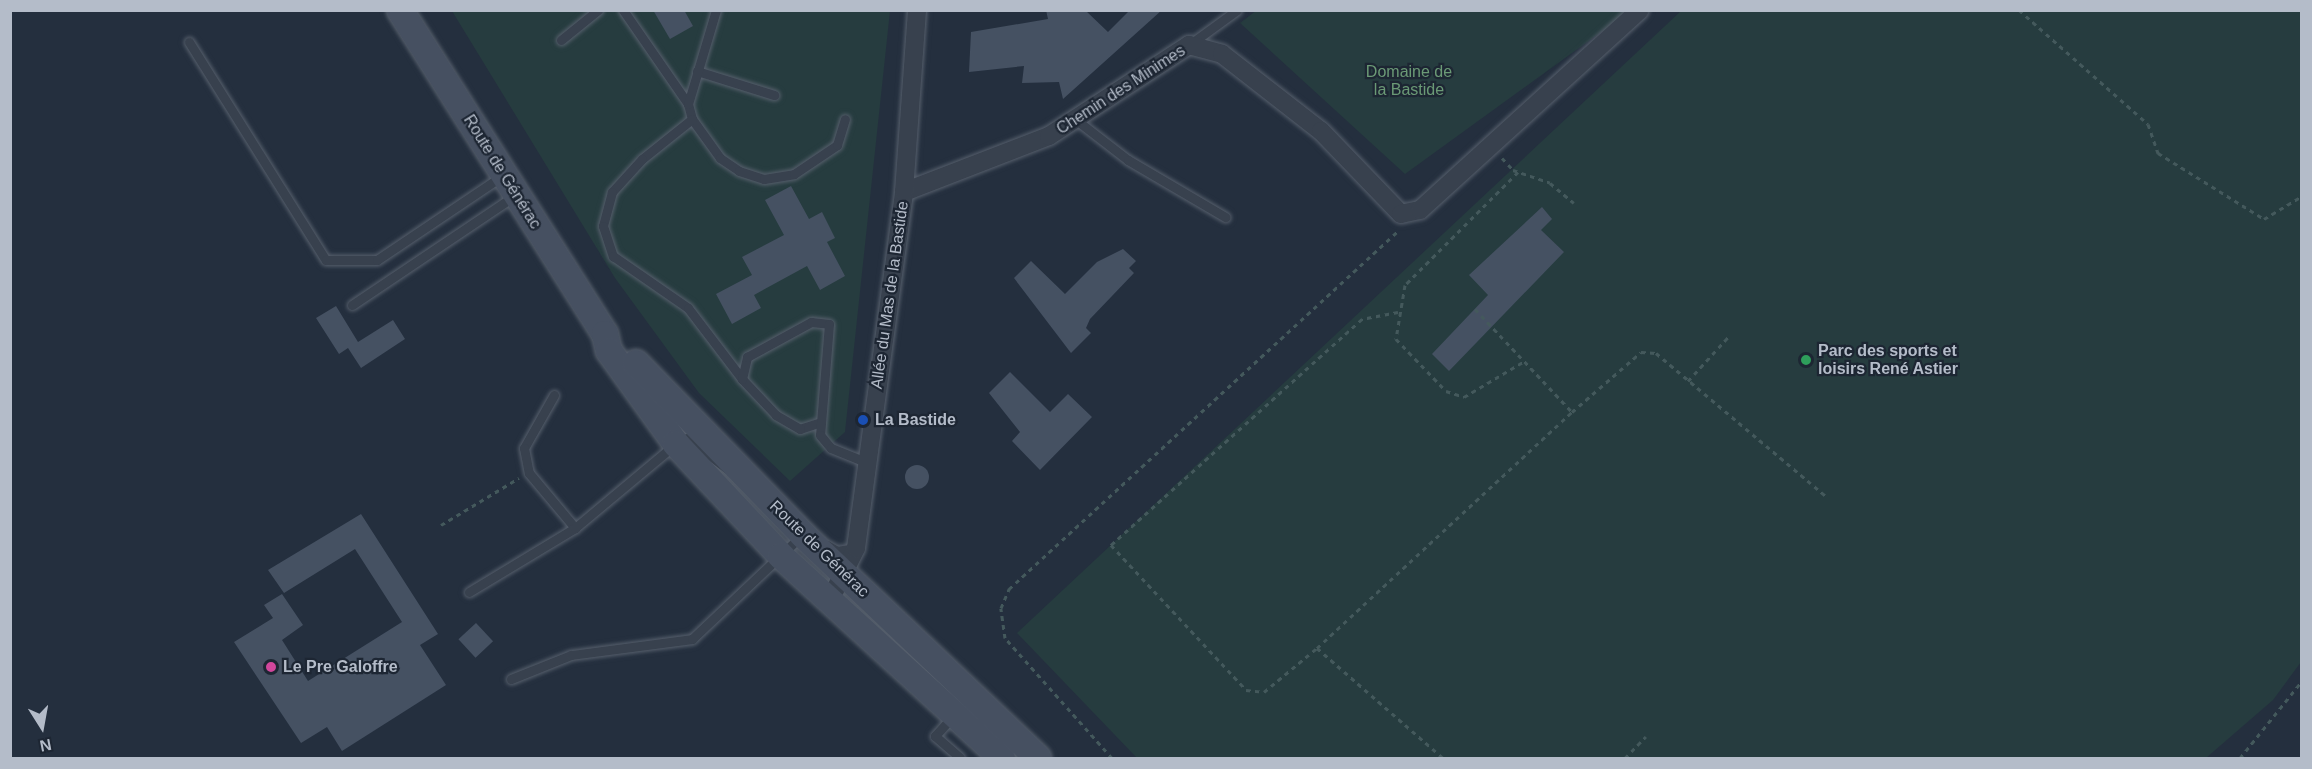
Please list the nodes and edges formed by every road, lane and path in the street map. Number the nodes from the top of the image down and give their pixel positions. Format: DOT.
graph roads {
  1 [pos="400,10"];
  2 [pos="598,10"];
  3 [pos="622,10"];
  4 [pos="716,10"];
  5 [pos="917,10"];
  6 [pos="1236,10"];
  7 [pos="1640,10"];
  8 [pos="2019,10"];
  9 [pos="561,40"];
  10 [pos="189,42"];
  11 [pos="1189,45"];
  12 [pos="697,71"];
  13 [pos="774,95"];
  14 [pos="688,104"];
  15 [pos="692,119"];
  16 [pos="845,119"];
  17 [pos="1075,119"];
  18 [pos="1490,146"];
  19 [pos="1518,172"];
  20 [pos="510,185"];
  21 [pos="904,192"];
  22 [pos="2301,196"];
  23 [pos="1574,203"];
  24 [pos="1420,210"];
  25 [pos="1225,217"];
  26 [pos="352,305"];
  27 [pos="1475,309"];
  28 [pos="1398,312"];
  29 [pos="605,334"];
  30 [pos="1730,335"];
  31 [pos="1523,362"];
  32 [pos="742,378"];
  33 [pos="1689,381"];
  34 [pos="655,386"];
  35 [pos="554,395"];
  36 [pos="1572,412"];
  37 [pos="818,423"];
  38 [pos="676,444"];
  39 [pos="868,463"];
  40 [pos="529,472"];
  41 [pos="747,477"];
  42 [pos="1827,497"];
  43 [pos="441,525"];
  44 [pos="575,528"];
  45 [pos="791,546"];
  46 [pos="856,548"];
  47 [pos="840,582"];
  48 [pos="469,592"];
  49 [pos="1317,648"];
  50 [pos="900,666"];
  51 [pos="512,680"];
  52 [pos="2301,681"];
  53 [pos="965,703"];
  54 [pos="1646,736"];
  55 [pos="960,759"];
  56 [pos="1002,759"];
  57 [pos="1033,759"];
  58 [pos="1038,759"];
  59 [pos="1112,759"];
  60 [pos="1443,759"];
  61 [pos="1625,759"];
  62 [pos="2240,759"];
  1 -- 20 [label="street, Route de Générac"];
  2 -- 9 [label="lane"];
  3 -- 14 [label="lane"];
  4 -- 12 [label="lane"];
  5 -- 21 [label="street, Allée du Mas de la Bastide"];
  6 -- 11 [label="lane"];
  7 -- 18 [label="street"];
  8 -- 22 [label="path"];
  10 -- 20 [label="lane"];
  11 -- 17 [label="street, Chemin des Minimes"];
  11 -- 24 [label="street, Chemin des Minimes"];
  12 -- 13 [label="lane"];
  12 -- 14 [label="lane"];
  14 -- 15 [label="lane"];
  15 -- 16 [label="lane"];
  15 -- 32 [label="lane"];
  17 -- 21 [label="street, Chemin des Minimes"];
  17 -- 25 [label="lane"];
  18 -- 19 [label="path"];
  18 -- 24 [label="street"];
  19 -- 23 [label="path"];
  19 -- 28 [label="path"];
  20 -- 26 [label="lane"];
  20 -- 29 [label="street, Route de Générac"];
  21 -- 39 [label="street, Allée du Mas de la Bastide"];
  24 -- 59 [label="path"];
  27 -- 31 [label="path"];
  28 -- 31 [label="path"];
  28 -- 49 [label="path"];
  29 -- 34 [label="street, Route de Générac"];
  29 -- 38 [label="street, Route de Générac"];
  30 -- 33 [label="path"];
  31 -- 36 [label="path"];
  32 -- 37 [label="lane"];
  32 -- 37 [label="lane"];
  33 -- 36 [label="path"];
  33 -- 42 [label="path"];
  34 -- 41 [label="street, Route de Générac"];
  34 -- 46 [label="lane"];
  35 -- 40 [label="lane"];
  36 -- 49 [label="path"];
  37 -- 39 [label="lane"];
  38 -- 41 [label="lane"];
  38 -- 44 [label="lane"];
  38 -- 45 [label="street, Route de Générac"];
  39 -- 46 [label="street, Allée du Mas de la Bastide"];
  40 -- 43 [label="path"];
  40 -- 44 [label="lane"];
  41 -- 45 [label="street, Route de Générac"];
  44 -- 48 [label="lane"];
  45 -- 47 [label="street, Route de Générac"];
  45 -- 50 [label="street, Route de Générac"];
  45 -- 51 [label="lane"];
  46 -- 47 [label="street, Allée du Mas de la Bastide"];
  47 -- 50 [label="lane"];
  47 -- 53 [label="street, Route de Générac"];
  49 -- 60 [label="path"];
  50 -- 53 [label="street, Route de Générac"];
  52 -- 62 [label="path"];
  53 -- 55 [label="lane"];
  53 -- 56 [label="street, Route de Générac"];
  53 -- 57 [label="lane"];
  53 -- 58 [label="street, Route de Générac"];
  54 -- 61 [label="path"];
}
